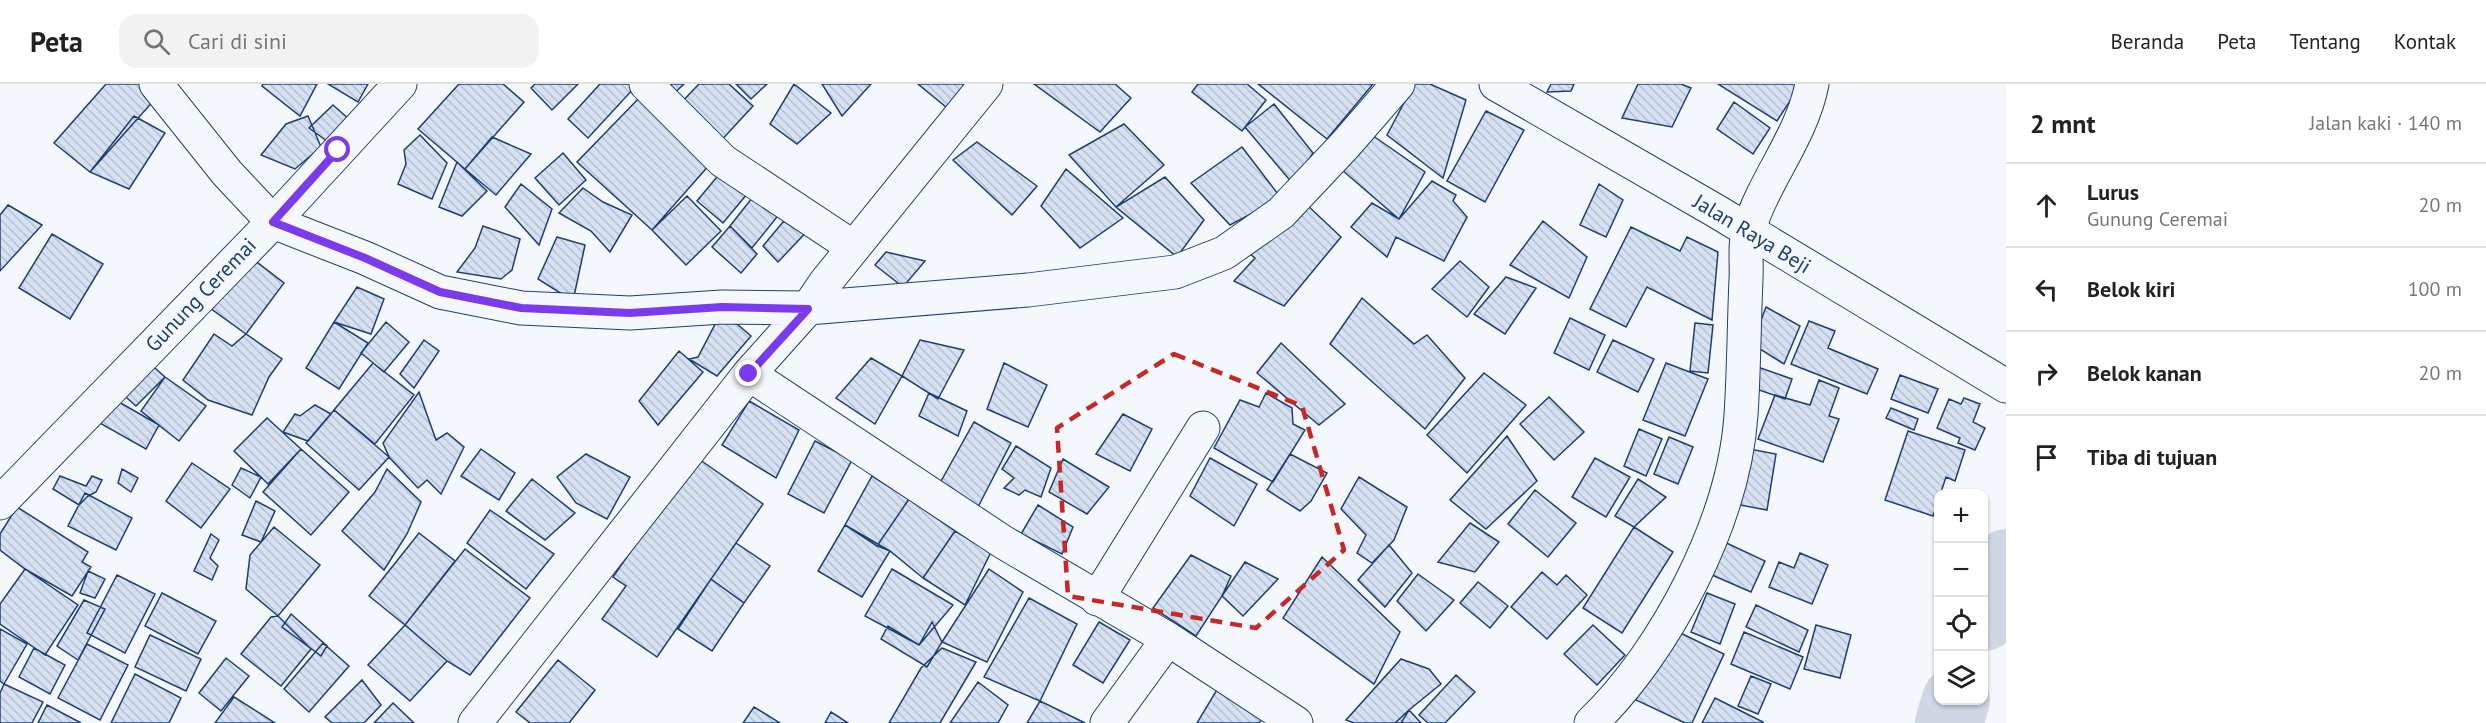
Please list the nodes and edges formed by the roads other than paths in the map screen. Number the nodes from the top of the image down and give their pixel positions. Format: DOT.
graph roads {
  1 [pos="156,84"];
  2 [pos="400,84"];
  3 [pos="646,84"];
  4 [pos="986,84"];
  5 [pos="1398,84"];
  6 [pos="1496,84"];
  7 [pos="1812,84"];
  8 [pos="273,222"];
  9 [pos="1748,231"];
  10 [pos="853,247"];
  11 [pos="816,297"];
  12 [pos="749,374"];
  13 [pos="2006,386"];
  14 [pos="1203,428"];
  15 [pos="0,502"];
  16 [pos="1097,599"];
  17 [pos="1168,639"];
  18 [pos="475,723"];
  19 [pos="1107,723"];
  20 [pos="1296,723"];
  21 [pos="1591,723"];
  1 -- 8 [label="street"];
  2 -- 8 [label="street, Gunung Ceremai"];
  3 -- 10 [label="street"];
  4 -- 10 [label="street"];
  5 -- 11 [label="street"];
  6 -- 9 [label="street, Jalan Raya Beji"];
  7 -- 9 [label="street"];
  8 -- 11 [label="street"];
  8 -- 15 [label="street, Gunung Ceremai"];
  9 -- 13 [label="street, Jalan Raya Beji"];
  9 -- 21 [label="street"];
  10 -- 11 [label="street"];
  11 -- 12 [label="street"];
  12 -- 16 [label="street"];
  12 -- 18 [label="street"];
  14 -- 16 [label="street"];
  16 -- 17 [label="street"];
  17 -- 19 [label="street"];
  17 -- 20 [label="street"];
}
